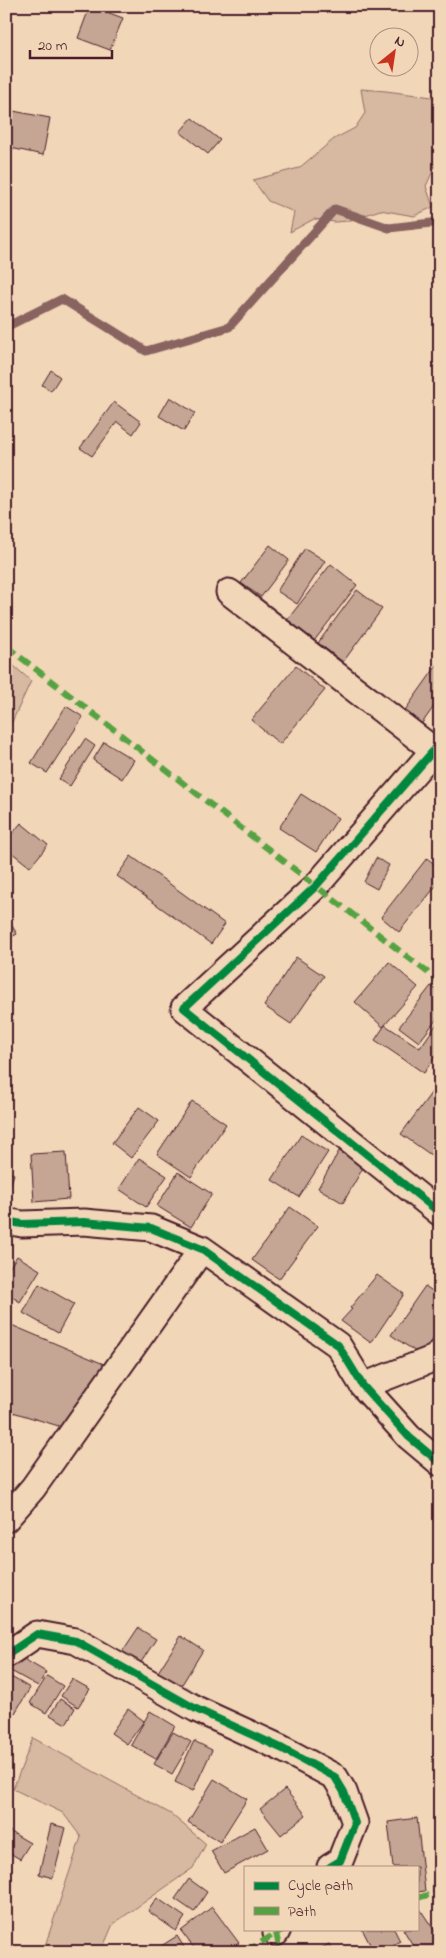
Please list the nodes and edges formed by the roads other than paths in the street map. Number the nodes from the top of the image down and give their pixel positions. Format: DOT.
graph roads {
  1 [pos="228,592"];
  2 [pos="437,752"];
  3 [pos="440,1213"];
  4 [pos="6,1221"];
  5 [pos="202,1250"];
  6 [pos="440,1352"];
  7 [pos="363,1386"];
  8 [pos="440,1462"];
  9 [pos="6,1519"];
  10 [pos="6,1655"];
  11 [pos="332,1866"];
  1 -- 2 [label="street"];
  2 -- 3 [label="street"];
  4 -- 5 [label="street"];
  5 -- 7 [label="street"];
  5 -- 9 [label="street"];
  6 -- 7 [label="street"];
  7 -- 8 [label="street"];
  10 -- 11 [label="street"];
}
